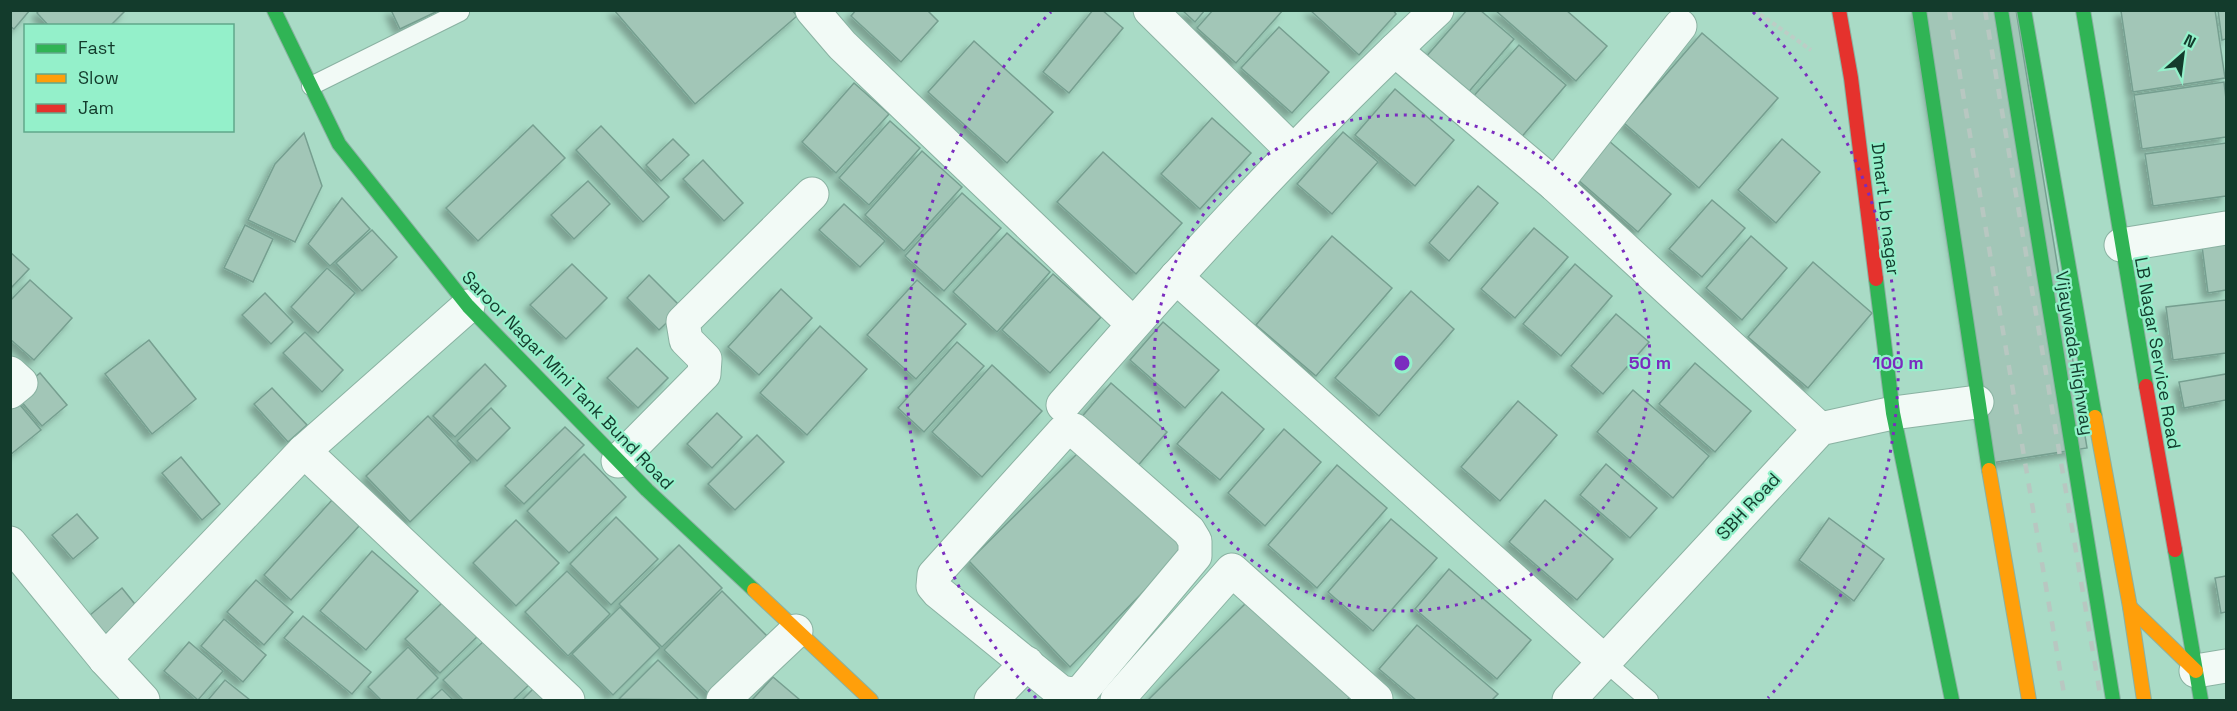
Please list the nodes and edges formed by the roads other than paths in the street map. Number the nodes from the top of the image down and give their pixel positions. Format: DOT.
graph roads {
  1 [pos="274,10"];
  2 [pos="812,10"];
  3 [pos="1150,10"];
  4 [pos="1437,10"];
  5 [pos="1839,10"];
  6 [pos="1919,10"];
  7 [pos="2001,10"];
  8 [pos="2024,10"];
  9 [pos="2083,10"];
  10 [pos="460,12"];
  11 [pos="1680,26"];
  12 [pos="1395,50"];
  13 [pos="311,86"];
  14 [pos="1293,152"];
  15 [pos="1555,185"];
  16 [pos="812,194"];
  17 [pos="2226,228"];
  18 [pos="2121,245"];
  19 [pos="1176,277"];
  20 [pos="468,306"];
  21 [pos="1133,324"];
  22 [pos="10,373"];
  23 [pos="10,392"];
  24 [pos="1977,402"];
  25 [pos="1063,405"];
  26 [pos="1893,413"];
  27 [pos="1820,429"];
  28 [pos="304,451"];
  29 [pos="618,461"];
  30 [pos="10,543"];
  31 [pos="2130,607"];
  32 [pos="796,631"];
  33 [pos="105,659"];
  34 [pos="1604,661"];
  35 [pos="1027,663"];
  36 [pos="2208,679"];
  37 [pos="1057,696"];
  38 [pos="143,700"];
  39 [pos="568,700"];
  40 [pos="723,700"];
  41 [pos="871,700"];
  42 [pos="991,700"];
  43 [pos="1117,700"];
  44 [pos="1374,700"];
  45 [pos="1569,700"];
  46 [pos="1650,700"];
  47 [pos="1952,700"];
  48 [pos="2029,700"];
  49 [pos="2113,700"];
  50 [pos="2144,700"];
  1 -- 13 [label="main road, Saroor Nagar Mini Tank Bund Road"];
  2 -- 21 [label="street"];
  3 -- 14 [label="street"];
  4 -- 12 [label="street"];
  5 -- 26 [label="main road, Dmart Lb nagar"];
  6 -- 24 [label="main road"];
  7 -- 49 [label="main road, Vijaywada Highway"];
  8 -- 31 [label="main road, Vijaywada Highway"];
  9 -- 18 [label="main road, LB Nagar Service Road"];
  10 -- 13 [label="lane"];
  11 -- 15 [label="street"];
  12 -- 14 [label="street"];
  12 -- 15 [label="street"];
  13 -- 20 [label="main road, Saroor Nagar Mini Tank Bund Road"];
  14 -- 19 [label="street"];
  15 -- 27 [label="street"];
  16 -- 29 [label="street"];
  17 -- 18 [label="street"];
  18 -- 36 [label="main road, LB Nagar Service Road"];
  19 -- 21 [label="street"];
  19 -- 34 [label="street"];
  20 -- 28 [label="street"];
  20 -- 29 [label="main road, Saroor Nagar Mini Tank Bund Road"];
  21 -- 25 [label="street"];
  22 -- 23 [label="street"];
  24 -- 26 [label="street"];
  24 -- 48 [label="main road"];
  26 -- 27 [label="street"];
  26 -- 47 [label="main road, Dmart Lb nagar"];
  27 -- 34 [label="street, SBH Road"];
  28 -- 33 [label="street"];
  28 -- 39 [label="street"];
  29 -- 32 [label="main road, Saroor Nagar Mini Tank Bund Road"];
  30 -- 33 [label="street"];
  31 -- 36 [label="main road"];
  31 -- 50 [label="main road, Vijaywada Highway"];
  32 -- 40 [label="street"];
  32 -- 41 [label="main road, Saroor Nagar Mini Tank Bund Road"];
  33 -- 38 [label="street"];
  34 -- 45 [label="street, SBH Road"];
  34 -- 46 [label="lane"];
  35 -- 37 [label="street"];
  35 -- 37 [label="street"];
  35 -- 42 [label="street"];
  43 -- 44 [label="street"];
}
